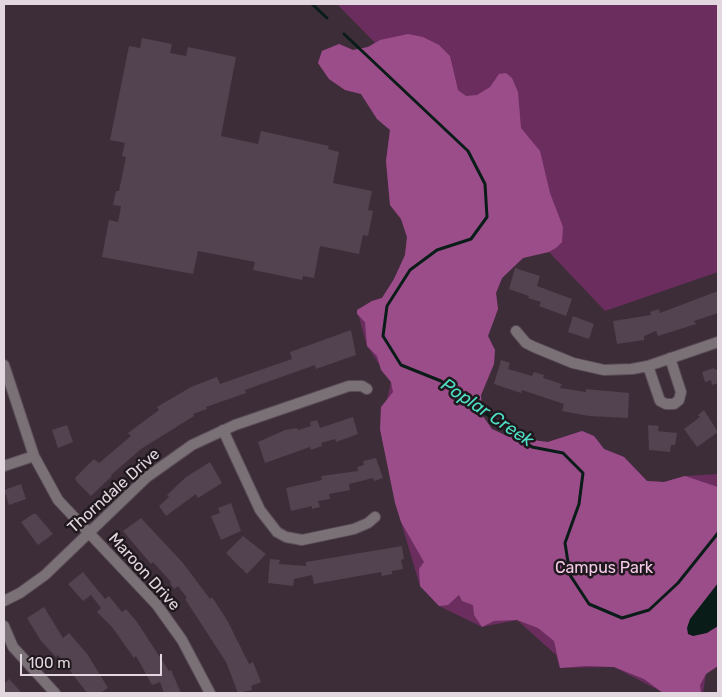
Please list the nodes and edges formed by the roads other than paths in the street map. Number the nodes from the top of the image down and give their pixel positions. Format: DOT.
graph roads {
  1 [pos="516,331"];
  2 [pos="718,342"];
  3 [pos="670,358"];
  4 [pos="4,365"];
  5 [pos="648,366"];
  6 [pos="367,388"];
  7 [pos="223,430"];
  8 [pos="34,456"];
  9 [pos="4,466"];
  10 [pos="375,516"];
  11 [pos="89,534"];
  12 [pos="4,601"];
  13 [pos="4,626"];
  14 [pos="54,693"];
  15 [pos="210,693"];
  1 -- 5 [label="street"];
  2 -- 3 [label="street"];
  3 -- 5 [label="street"];
  3 -- 5 [label="street"];
  4 -- 8 [label="street, Maroon Drive"];
  6 -- 7 [label="street, Thorndale Drive"];
  7 -- 10 [label="street"];
  7 -- 11 [label="street, Thorndale Drive"];
  8 -- 9 [label="street"];
  8 -- 11 [label="street, Maroon Drive"];
  11 -- 12 [label="street, Thorndale Drive"];
  11 -- 15 [label="street, Maroon Drive"];
  13 -- 14 [label="street"];
}
